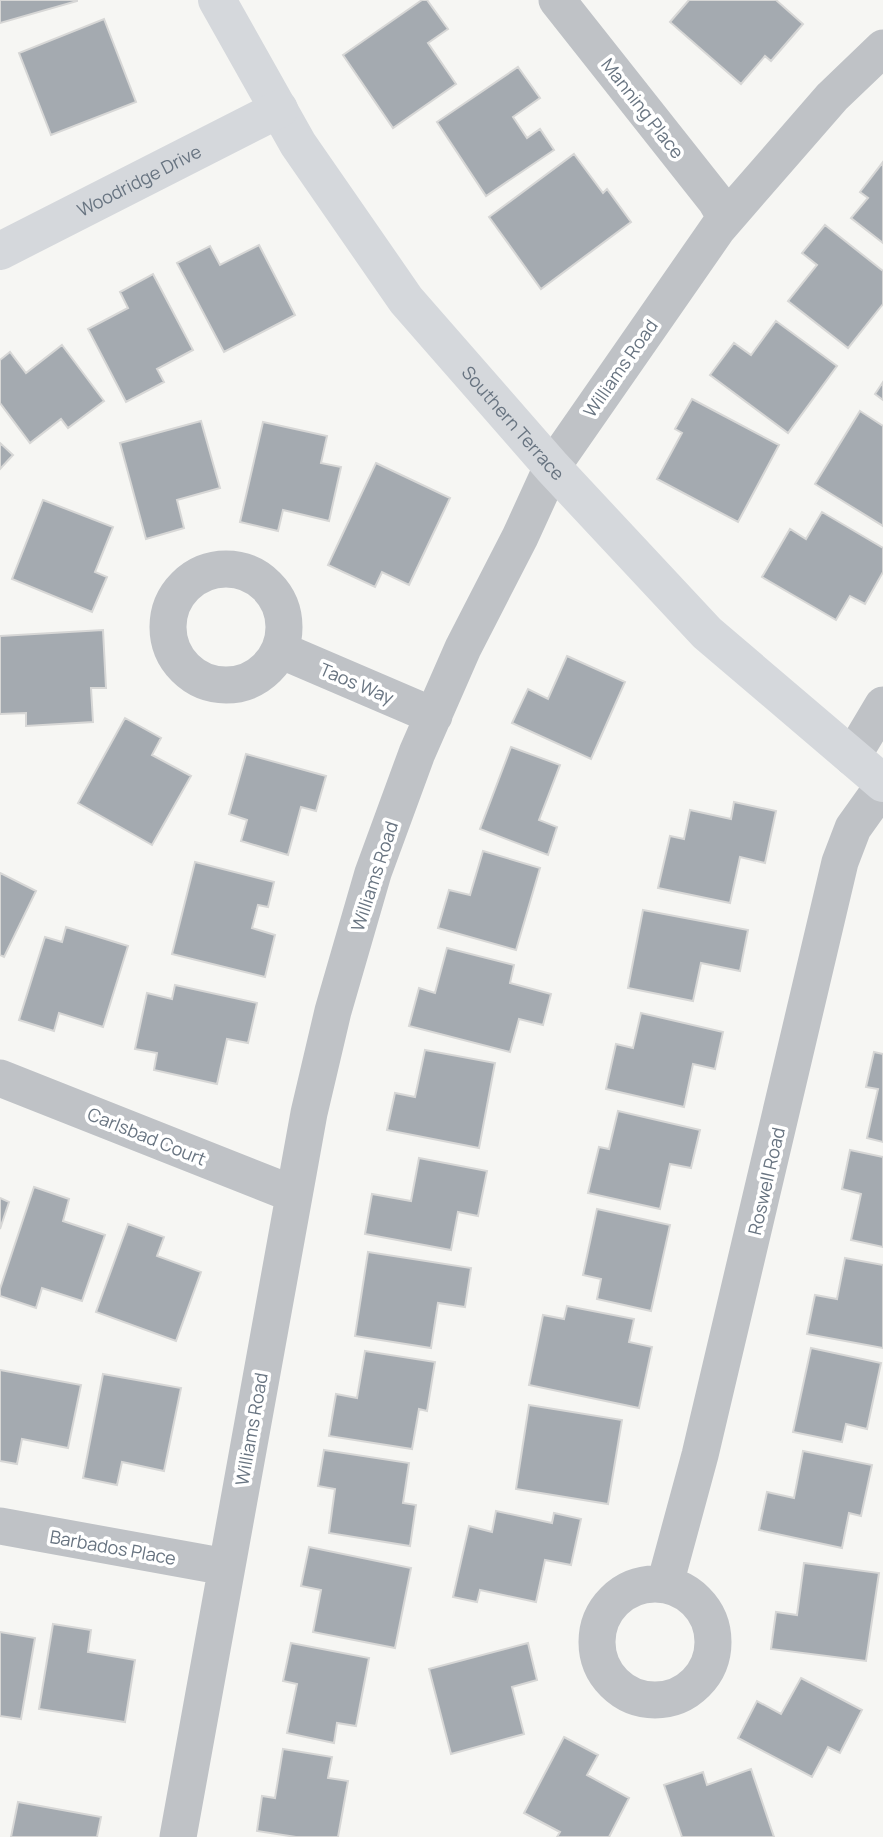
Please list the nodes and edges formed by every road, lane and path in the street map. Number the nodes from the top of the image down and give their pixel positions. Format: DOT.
graph roads {
  1 [pos="217,0"];
  2 [pos="557,0"];
  3 [pos="883,48"];
  4 [pos="279,109"];
  5 [pos="726,218"];
  6 [pos="0,251"];
  7 [pos="551,467"];
  8 [pos="280,650"];
  9 [pos="883,705"];
  10 [pos="434,716"];
  11 [pos="852,757"];
  12 [pos="883,784"];
  13 [pos="0,1078"];
  14 [pos="293,1194"];
  15 [pos="0,1526"];
  16 [pos="226,1567"];
  17 [pos="665,1584"];
  18 [pos="178,1837"];
  1 -- 4 [label="street, Southern Terrace"];
  2 -- 5 [label="street, Manning Place"];
  3 -- 5 [label="street, Williams Road"];
  4 -- 6 [label="street, Woodridge Drive"];
  4 -- 7 [label="street, Southern Terrace"];
  5 -- 7 [label="street, Williams Road"];
  7 -- 10 [label="street, Williams Road"];
  7 -- 11 [label="street, Southern Terrace"];
  8 -- 10 [label="street, Taos Way"];
  9 -- 11 [label="street"];
  10 -- 14 [label="street, Williams Road"];
  11 -- 12 [label="street, Southern Terrace"];
  12 -- 17 [label="street, Roswell Road"];
  13 -- 14 [label="street, Carlsbad Court"];
  14 -- 16 [label="street, Williams Road"];
  15 -- 16 [label="street, Barbados Place"];
  16 -- 18 [label="street, Williams Road"];
}
